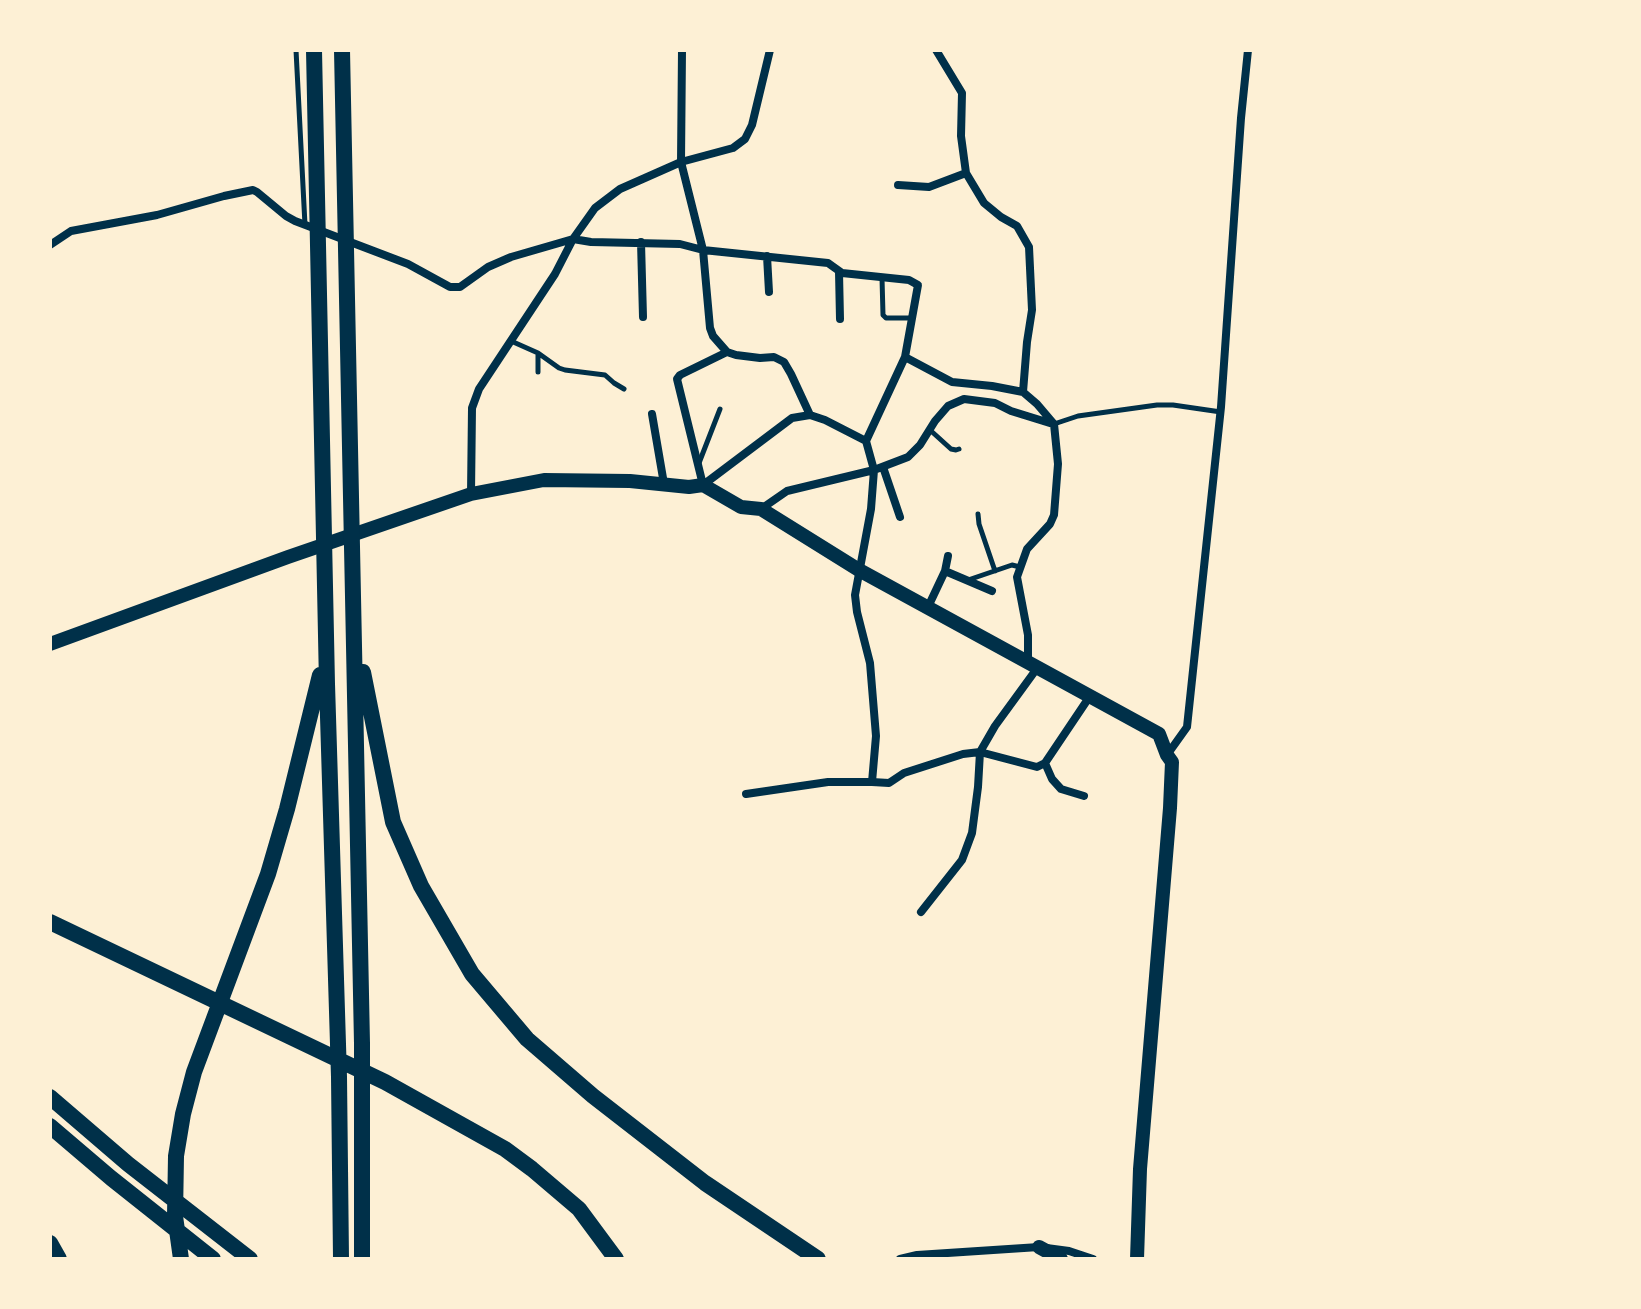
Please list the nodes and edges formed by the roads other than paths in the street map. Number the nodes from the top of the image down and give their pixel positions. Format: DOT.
graph roads {
  1 [pos="296,50"];
  2 [pos="314,50"];
  3 [pos="342,50"];
  4 [pos="682,50"];
  5 [pos="770,50"];
  6 [pos="936,50"];
  7 [pos="1248,50"];
  8 [pos="681,162"];
  9 [pos="966,173"];
  10 [pos="898,185"];
  11 [pos="305,225"];
  12 [pos="573,239"];
  13 [pos="641,242"];
  14 [pos="50,245"];
  15 [pos="703,250"];
  16 [pos="767,256"];
  17 [pos="839,272"];
  18 [pos="882,278"];
  19 [pos="769,292"];
  20 [pos="643,317"];
  21 [pos="912,318"];
  22 [pos="840,319"];
  23 [pos="511,341"];
  24 [pos="727,352"];
  25 [pos="538,353"];
  26 [pos="905,357"];
  27 [pos="538,372"];
  28 [pos="624,389"];
  29 [pos="1023,392"];
  30 [pos="720,409"];
  31 [pos="1221,412"];
  32 [pos="652,414"];
  33 [pos="810,415"];
  34 [pos="1054,424"];
  35 [pos="929,429"];
  36 [pos="866,441"];
  37 [pos="959,449"];
  38 [pos="698,464"];
  39 [pos="878,468"];
  40 [pos="664,484"];
  41 [pos="703,485"];
  42 [pos="471,494"];
  43 [pos="761,509"];
  44 [pos="978,514"];
  45 [pos="900,517"];
  46 [pos="948,556"];
  47 [pos="1020,567"];
  48 [pos="859,570"];
  49 [pos="945,571"];
  50 [pos="995,571"];
  51 [pos="967,581"];
  52 [pos="992,591"];
  53 [pos="928,607"];
  54 [pos="354,631"];
  55 [pos="50,644"];
  56 [pos="326,650"];
  57 [pos="1033,664"];
  58 [pos="1090,696"];
  59 [pos="980,752"];
  60 [pos="1167,755"];
  61 [pos="1045,763"];
  62 [pos="872,782"];
  63 [pos="746,794"];
  64 [pos="1084,796"];
  65 [pos="921,912"];
  66 [pos="50,922"];
  67 [pos="50,1097"];
  68 [pos="50,1126"];
  69 [pos="50,1243"];
  70 [pos="1039,1247"];
  71 [pos="59,1259"];
  72 [pos="181,1259"];
  73 [pos="213,1259"];
  74 [pos="250,1259"];
  75 [pos="341,1259"];
  76 [pos="362,1259"];
  77 [pos="616,1259"];
  78 [pos="818,1259"];
  79 [pos="900,1259"];
  80 [pos="1061,1259"];
  81 [pos="1093,1259"];
  82 [pos="1137,1259"];
  1 -- 11 [label="lane"];
  2 -- 56 [label="highway"];
  3 -- 54 [label="highway"];
  4 -- 8 [label="street"];
  5 -- 8 [label="street"];
  6 -- 9 [label="street"];
  7 -- 31 [label="street"];
  8 -- 12 [label="street"];
  8 -- 15 [label="street"];
  9 -- 10 [label="street"];
  9 -- 29 [label="street"];
  11 -- 12 [label="street"];
  11 -- 14 [label="street"];
  12 -- 13 [label="street"];
  12 -- 23 [label="street"];
  13 -- 15 [label="street"];
  13 -- 20 [label="street"];
  15 -- 16 [label="street"];
  15 -- 24 [label="street"];
  16 -- 17 [label="street"];
  16 -- 19 [label="street"];
  17 -- 18 [label="street"];
  17 -- 22 [label="street"];
  18 -- 21 [label="lane"];
  18 -- 21 [label="street"];
  21 -- 26 [label="street"];
  23 -- 25 [label="lane"];
  23 -- 42 [label="street"];
  24 -- 33 [label="street"];
  24 -- 38 [label="street"];
  25 -- 27 [label="lane"];
  25 -- 28 [label="lane"];
  26 -- 29 [label="street"];
  26 -- 36 [label="street"];
  29 -- 34 [label="street"];
  30 -- 38 [label="lane"];
  31 -- 34 [label="lane"];
  31 -- 60 [label="street"];
  32 -- 40 [label="street"];
  33 -- 36 [label="street"];
  33 -- 41 [label="street"];
  34 -- 35 [label="street"];
  34 -- 47 [label="street"];
  35 -- 37 [label="lane"];
  35 -- 39 [label="street"];
  36 -- 39 [label="street"];
  38 -- 41 [label="street"];
  39 -- 43 [label="street"];
  39 -- 45 [label="street"];
  39 -- 48 [label="street"];
  40 -- 41 [label="main road"];
  40 -- 42 [label="main road"];
  41 -- 43 [label="main road"];
  42 -- 55 [label="main road"];
  43 -- 48 [label="main road"];
  44 -- 50 [label="lane"];
  46 -- 49 [label="street"];
  47 -- 50 [label="lane"];
  47 -- 57 [label="street"];
  48 -- 53 [label="main road"];
  48 -- 62 [label="street"];
  49 -- 51 [label="street"];
  49 -- 53 [label="street"];
  50 -- 51 [label="lane"];
  51 -- 52 [label="street"];
  53 -- 57 [label="main road"];
  54 -- 76 [label="highway"];
  54 -- 78 [label="highway"];
  56 -- 72 [label="highway"];
  56 -- 75 [label="highway"];
  57 -- 58 [label="main road"];
  57 -- 59 [label="street"];
  58 -- 60 [label="main road"];
  58 -- 61 [label="street"];
  59 -- 61 [label="street"];
  59 -- 62 [label="street"];
  59 -- 65 [label="street"];
  60 -- 82 [label="main road"];
  61 -- 64 [label="street"];
  62 -- 63 [label="street"];
  66 -- 77 [label="highway"];
  67 -- 74 [label="highway"];
  68 -- 73 [label="highway"];
  69 -- 71 [label="highway"];
  70 -- 79 [label="street"];
  70 -- 80 [label="main road"];
  70 -- 81 [label="street"];
}
